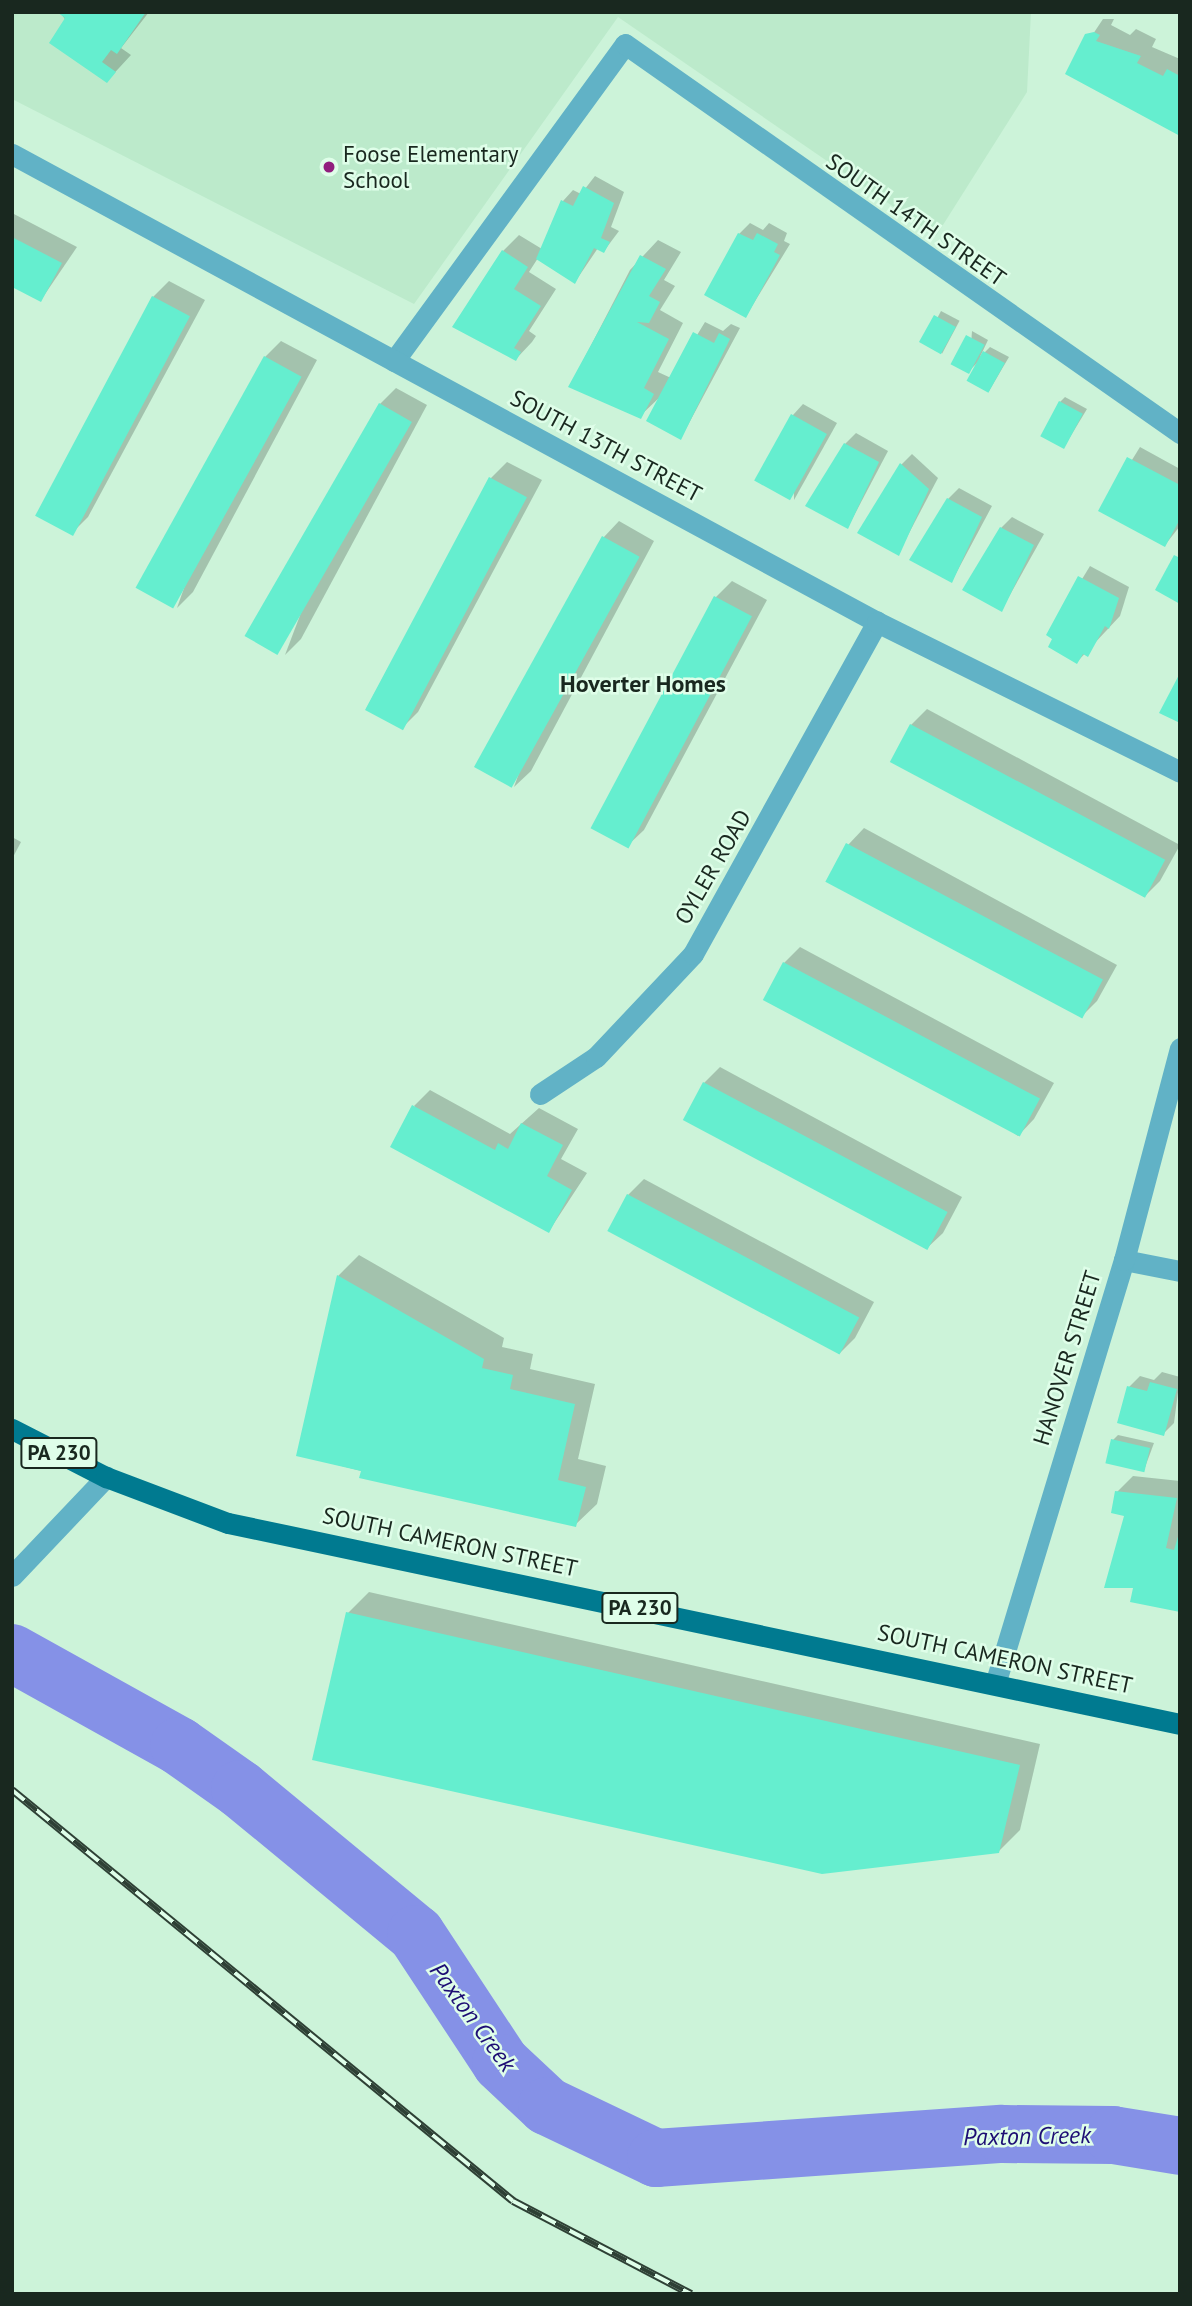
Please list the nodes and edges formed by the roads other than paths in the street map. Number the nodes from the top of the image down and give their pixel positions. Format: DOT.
graph roads {
  1 [pos="12,154"];
  2 [pos="394,361"];
  3 [pos="1180,433"];
  4 [pos="877,622"];
  5 [pos="1180,772"];
  6 [pos="1180,1048"];
  7 [pos="540,1094"];
  8 [pos="1124,1260"];
  9 [pos="1180,1271"];
  10 [pos="12,1429"];
  11 [pos="106,1478"];
  12 [pos="12,1576"];
  13 [pos="996,1681"];
  14 [pos="1180,1724"];
  1 -- 2 [label="street, SOUTH 13TH STREET"];
  2 -- 3 [label="street, SOUTH 14TH STREET"];
  2 -- 4 [label="street, SOUTH 13TH STREET"];
  4 -- 5 [label="street, SOUTH 13TH STREET"];
  4 -- 7 [label="street, OYLER ROAD"];
  6 -- 8 [label="street, HANOVER STREET"];
  8 -- 9 [label="street"];
  8 -- 13 [label="street, HANOVER STREET"];
  10 -- 11 [label="main road, SOUTH CAMERON STREET / PA 230"];
  11 -- 12 [label="street"];
  11 -- 13 [label="main road, SOUTH CAMERON STREET / PA 230"];
  13 -- 14 [label="main road, SOUTH CAMERON STREET / PA 230"];
}
